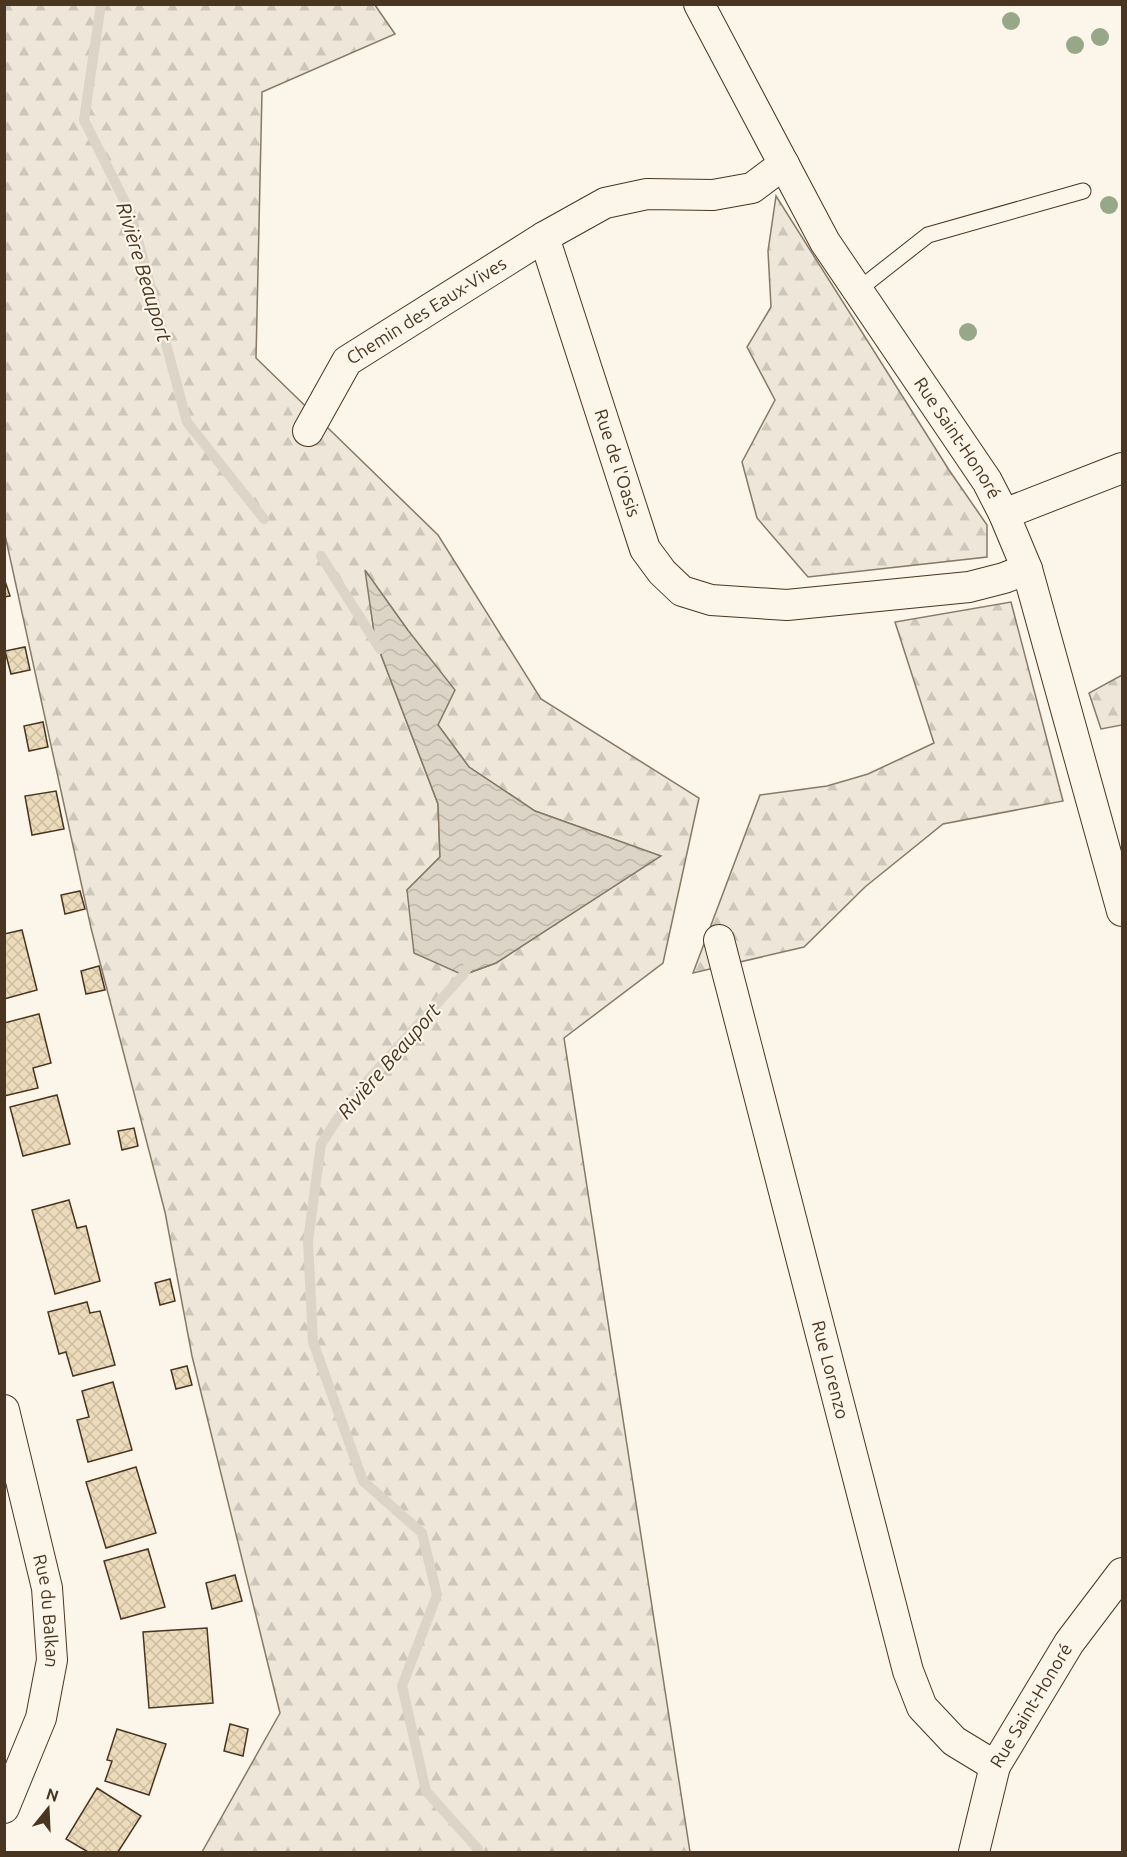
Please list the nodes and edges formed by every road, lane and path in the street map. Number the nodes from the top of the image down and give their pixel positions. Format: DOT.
graph roads {
  1 [pos="699,4"];
  2 [pos="784,164"];
  3 [pos="1083,190"];
  4 [pos="544,237"];
  5 [pos="858,290"];
  6 [pos="309,431"];
  7 [pos="1122,468"];
  8 [pos="1004,514"];
  9 [pos="1027,568"];
  10 [pos="1122,905"];
  11 [pos="719,940"];
  12 [pos="4,1410"];
  13 [pos="1122,1573"];
  14 [pos="995,1766"];
  15 [pos="4,1808"];
  16 [pos="974,1852"];
  1 -- 2 [label="street, Rue Saint-Honoré"];
  2 -- 4 [label="street"];
  2 -- 5 [label="street, Rue Saint-Honoré"];
  3 -- 5 [label="lane"];
  4 -- 6 [label="street, Chemin des Eaux-Vives"];
  4 -- 9 [label="street, Rue de l'Oasis"];
  5 -- 8 [label="street, Rue Saint-Honoré"];
  7 -- 8 [label="street"];
  8 -- 9 [label="street, Rue Saint-Honoré"];
  9 -- 10 [label="street, Rue Saint-Honoré"];
  11 -- 14 [label="street, Rue Lorenzo"];
  12 -- 15 [label="street, Rue du Balkan"];
  13 -- 14 [label="street, Rue Saint-Honoré"];
  14 -- 16 [label="street, Rue Saint-Honoré"];
}
